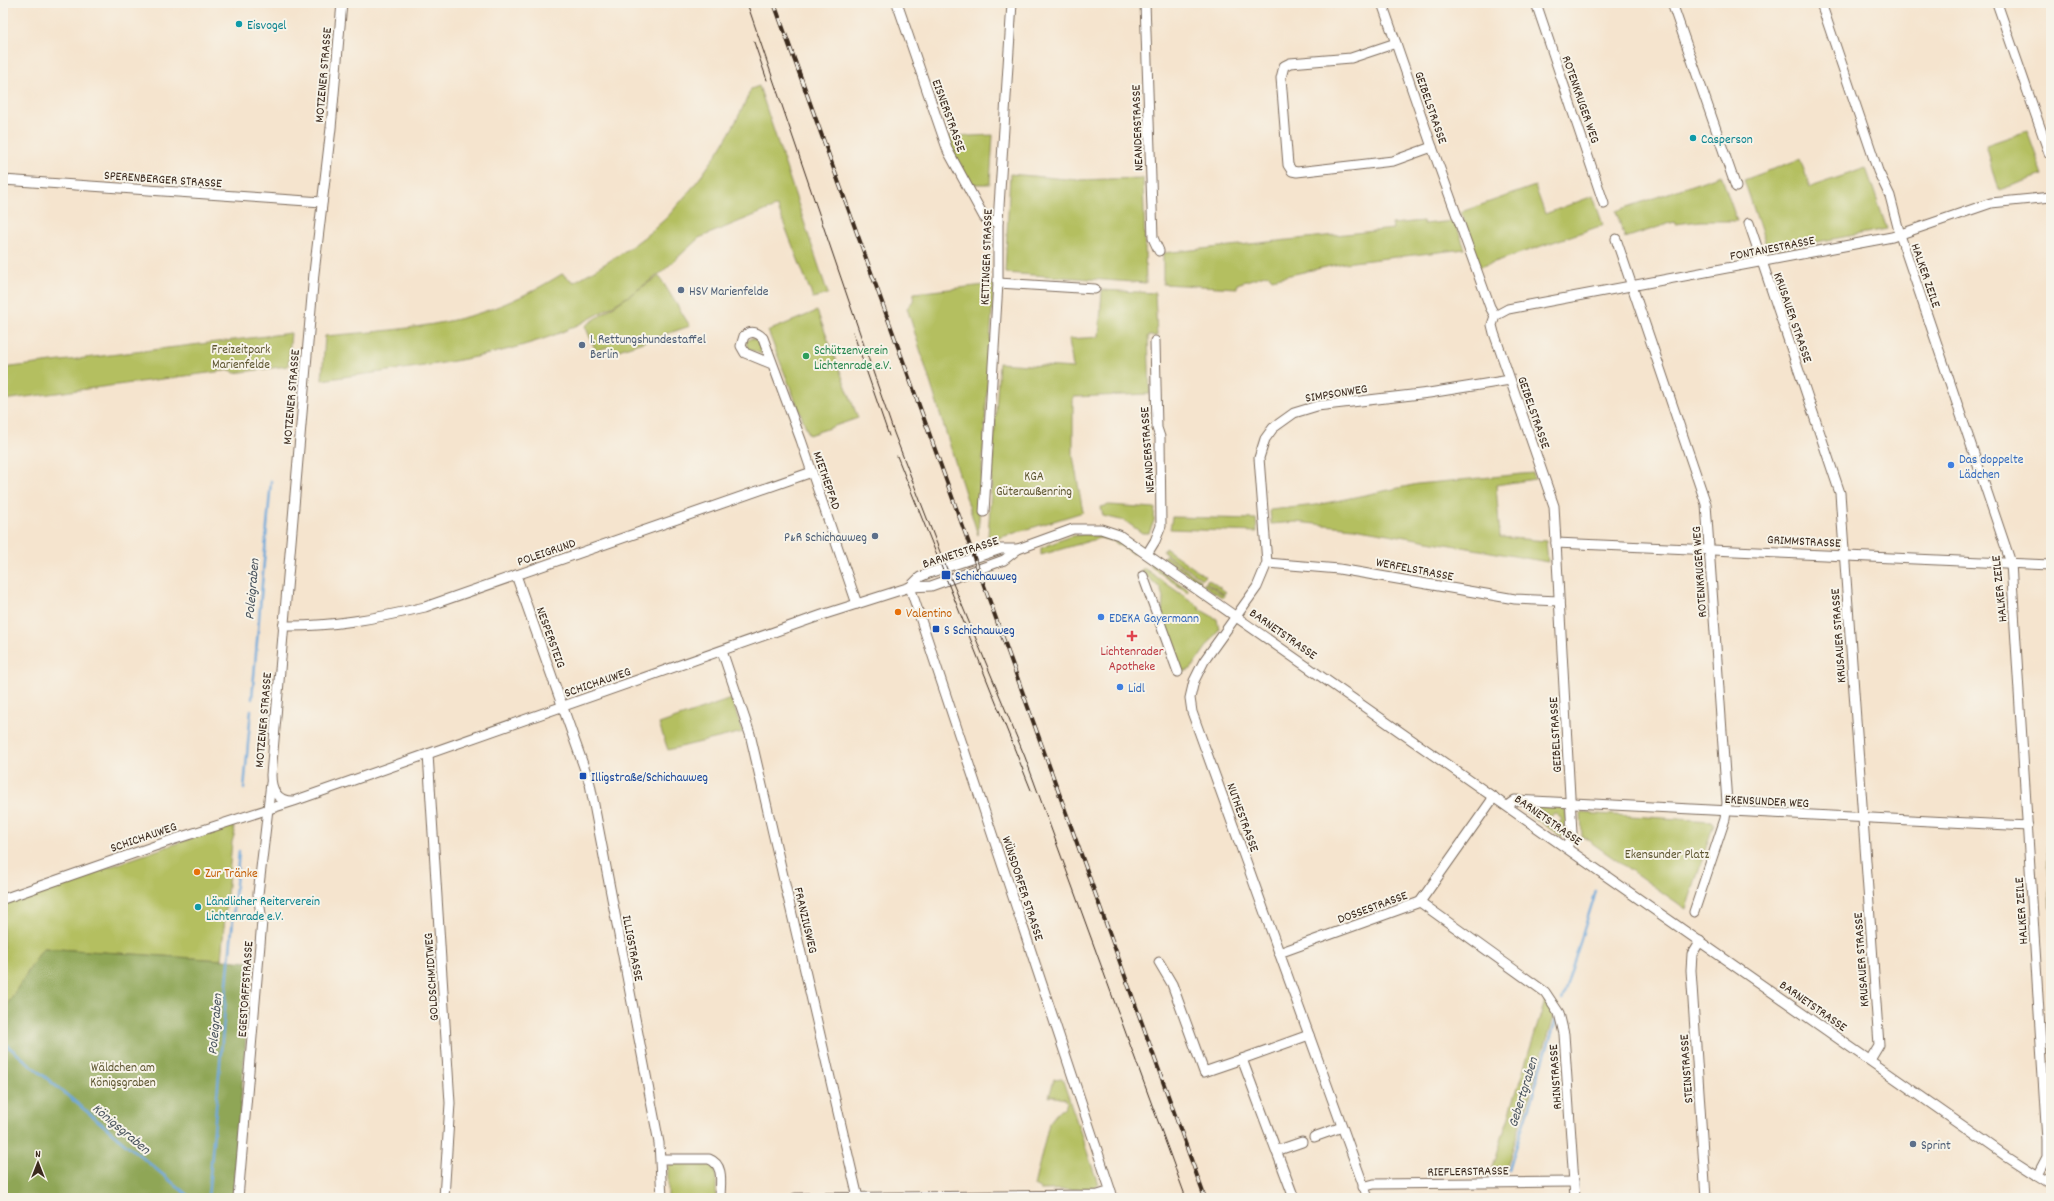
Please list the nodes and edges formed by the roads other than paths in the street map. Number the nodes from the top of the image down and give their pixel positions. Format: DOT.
graph roads {
  1 [pos="342,3"];
  2 [pos="896,3"];
  3 [pos="1012,3"];
  4 [pos="1145,3"];
  5 [pos="1382,3"];
  6 [pos="1536,3"];
  7 [pos="1672,3"];
  8 [pos="1821,3"];
  9 [pos="1997,3"];
  10 [pos="1396,43"];
  11 [pos="1432,147"];
  12 [pos="2048,153"];
  13 [pos="3,180"];
  14 [pos="1736,187"];
  15 [pos="2051,197"];
  16 [pos="322,202"];
  17 [pos="1604,204"];
  18 [pos="998,222"];
  19 [pos="1749,223"];
  20 [pos="1900,235"];
  21 [pos="1616,240"];
  22 [pos="1159,251"];
  23 [pos="1762,262"];
  24 [pos="998,283"];
  25 [pos="1632,286"];
  26 [pos="1095,289"];
  27 [pos="1495,316"];
  28 [pos="1155,341"];
  29 [pos="772,364"];
  30 [pos="1510,380"];
  31 [pos="812,472"];
  32 [pos="984,512"];
  33 [pos="1556,542"];
  34 [pos="1709,549"];
  35 [pos="1147,554"];
  36 [pos="1845,555"];
  37 [pos="2011,563"];
  38 [pos="1267,564"];
  39 [pos="2051,565"];
  40 [pos="516,575"];
  41 [pos="1142,576"];
  42 [pos="910,587"];
  43 [pos="1559,601"];
  44 [pos="857,604"];
  45 [pos="1237,616"];
  46 [pos="283,626"];
  47 [pos="722,651"];
  48 [pos="1178,672"];
  49 [pos="563,707"];
  50 [pos="428,754"];
  51 [pos="271,783"];
  52 [pos="1494,797"];
  53 [pos="294,801"];
  54 [pos="1570,803"];
  55 [pos="1507,806"];
  56 [pos="267,808"];
  57 [pos="1726,811"];
  58 [pos="1863,818"];
  59 [pos="2028,826"];
  60 [pos="1567,848"];
  61 [pos="3,899"];
  62 [pos="1420,902"];
  63 [pos="1694,912"];
  64 [pos="1700,941"];
  65 [pos="1279,953"];
  66 [pos="1159,962"];
  67 [pos="1309,1035"];
  68 [pos="1242,1059"];
  69 [pos="1870,1060"];
  70 [pos="1342,1127"];
  71 [pos="1314,1137"];
  72 [pos="1302,1142"];
  73 [pos="1276,1151"];
  74 [pos="660,1159"];
  75 [pos="2037,1176"];
  76 [pos="1574,1182"];
  77 [pos="2051,1185"];
  78 [pos="1364,1187"];
  79 [pos="1112,1194"];
  80 [pos="1009,1197"];
  81 [pos="238,1198"];
  82 [pos="444,1198"];
  83 [pos="662,1198"];
  84 [pos="720,1198"];
  85 [pos="795,1198"];
  86 [pos="858,1198"];
  87 [pos="1294,1198"];
  88 [pos="1368,1198"];
  89 [pos="1575,1198"];
  90 [pos="1706,1198"];
  1 -- 16 [label="street, MOTZENER STRASSE"];
  2 -- 18 [label="street, EISNERSTRASSE"];
  3 -- 18 [label="street, KETTINGER STRASSE"];
  4 -- 22 [label="street, NEANDERSTRASSE"];
  5 -- 10 [label="street, GEIBELSTRASSE"];
  6 -- 17 [label="street, ROTENKRUGER WEG"];
  7 -- 14 [label="street"];
  8 -- 20 [label="street, HALKER ZEILE"];
  9 -- 12 [label="street"];
  10 -- 11 [label="street, GEIBELSTRASSE"];
  10 -- 11 [label="street"];
  11 -- 27 [label="street, GEIBELSTRASSE"];
  13 -- 16 [label="street, SPERENBERGER STRASSE"];
  15 -- 20 [label="street, FONTANESTRASSE"];
  16 -- 46 [label="street, MOTZENER STRASSE"];
  18 -- 24 [label="street, KETTINGER STRASSE"];
  19 -- 23 [label="street, KRUSAUER STRASSE"];
  20 -- 23 [label="street, FONTANESTRASSE"];
  20 -- 37 [label="street, HALKER ZEILE"];
  21 -- 25 [label="street, ROTENKRUGER WEG"];
  23 -- 25 [label="street, FONTANESTRASSE"];
  23 -- 36 [label="street, KRUSAUER STRASSE"];
  24 -- 26 [label="street"];
  24 -- 32 [label="street, KETTINGER STRASSE"];
  25 -- 27 [label="street, FONTANESTRASSE"];
  25 -- 34 [label="street, ROTENKRUGER WEG"];
  27 -- 30 [label="street, GEIBELSTRASSE"];
  28 -- 35 [label="street, NEANDERSTRASSE"];
  29 -- 31 [label="street, MIETHEPFAD"];
  30 -- 33 [label="street, GEIBELSTRASSE"];
  30 -- 38 [label="street, SIMPSONWEG"];
  31 -- 40 [label="street, POLEIGRUND"];
  31 -- 44 [label="street, MIETHEPFAD"];
  33 -- 34 [label="street, GRIMMSTRASSE"];
  33 -- 43 [label="street, GEIBELSTRASSE"];
  34 -- 36 [label="street, GRIMMSTRASSE"];
  34 -- 57 [label="street, ROTENKRUGER WEG"];
  35 -- 42 [label="street, BARNETSTRASSE"];
  35 -- 45 [label="street, BARNETSTRASSE"];
  36 -- 37 [label="street, GRIMMSTRASSE"];
  36 -- 58 [label="street, KRUSAUER STRASSE"];
  37 -- 39 [label="street, GRIMMSTRASSE"];
  37 -- 59 [label="street, HALKER ZEILE"];
  38 -- 43 [label="street, WERFELSTRASSE"];
  38 -- 45 [label="street, SIMPSONWEG"];
  40 -- 46 [label="street, POLEIGRUND"];
  40 -- 49 [label="street, NESPERSTEIG"];
  41 -- 48 [label="street"];
  42 -- 44 [label="street, SCHICHAUWEG"];
  42 -- 79 [label="street, WÜNSDORFER STRASSE"];
  43 -- 54 [label="street, GEIBELSTRASSE"];
  44 -- 47 [label="street, SCHICHAUWEG"];
  45 -- 52 [label="street, BARNETSTRASSE"];
  45 -- 65 [label="street, NUTHESTRASSE"];
  46 -- 51 [label="street, MOTZENER STRASSE"];
  47 -- 49 [label="street, SCHICHAUWEG"];
  47 -- 86 [label="street, FRANZIUSWEG"];
  49 -- 50 [label="street, SCHICHAUWEG"];
  49 -- 74 [label="street, ILLIGSTRASSE"];
  50 -- 53 [label="street, SCHICHAUWEG"];
  50 -- 82 [label="street, GOLDSCHMIDTWEG"];
  51 -- 53 [label="street, MOTZENER STRASSE"];
  51 -- 56 [label="street, EGESTORFFSTRASSE"];
  52 -- 55 [label="street, BARNETSTRASSE"];
  52 -- 62 [label="street, DOSSESTRASSE"];
  53 -- 56 [label="street, SCHICHAUWEG"];
  54 -- 55 [label="street, EKENSUNDER WEG"];
  54 -- 57 [label="street, EKENSUNDER WEG"];
  54 -- 60 [label="street, GEIBELSTRASSE"];
  55 -- 60 [label="street, BARNETSTRASSE"];
  56 -- 61 [label="street, SCHICHAUWEG"];
  56 -- 81 [label="street, EGESTORFFSTRASSE"];
  57 -- 58 [label="street, EKENSUNDER WEG"];
  57 -- 63 [label="street, ROTENKRUGER WEG"];
  58 -- 59 [label="street, EKENSUNDER WEG"];
  58 -- 69 [label="street, KRUSAUER STRASSE"];
  59 -- 75 [label="street, HALKER ZEILE"];
  60 -- 64 [label="street, BARNETSTRASSE"];
  62 -- 65 [label="street, DOSSESTRASSE"];
  62 -- 76 [label="street, RHINSTRASSE"];
  64 -- 69 [label="street, BARNETSTRASSE"];
  64 -- 90 [label="street, STEINSTRASSE"];
  65 -- 67 [label="street, NUTHESTRASSE"];
  66 -- 68 [label="street"];
  67 -- 68 [label="street"];
  67 -- 70 [label="street, NUTHESTRASSE"];
  68 -- 73 [label="street"];
  69 -- 75 [label="street, BARNETSTRASSE"];
  70 -- 71 [label="street"];
  70 -- 78 [label="street, NUTHESTRASSE"];
  72 -- 73 [label="street"];
  73 -- 87 [label="street"];
  74 -- 83 [label="street, ILLIGSTRASSE"];
  74 -- 84 [label="street"];
  75 -- 77 [label="street, BARNETSTRASSE"];
  76 -- 78 [label="street, RIEFLERSTRASSE"];
  76 -- 89 [label="street, RHINSTRASSE"];
  78 -- 88 [label="street, NUTHESTRASSE"];
  79 -- 80 [label="street"];
  80 -- 86 [label="street"];
  85 -- 86 [label="street"];
}
